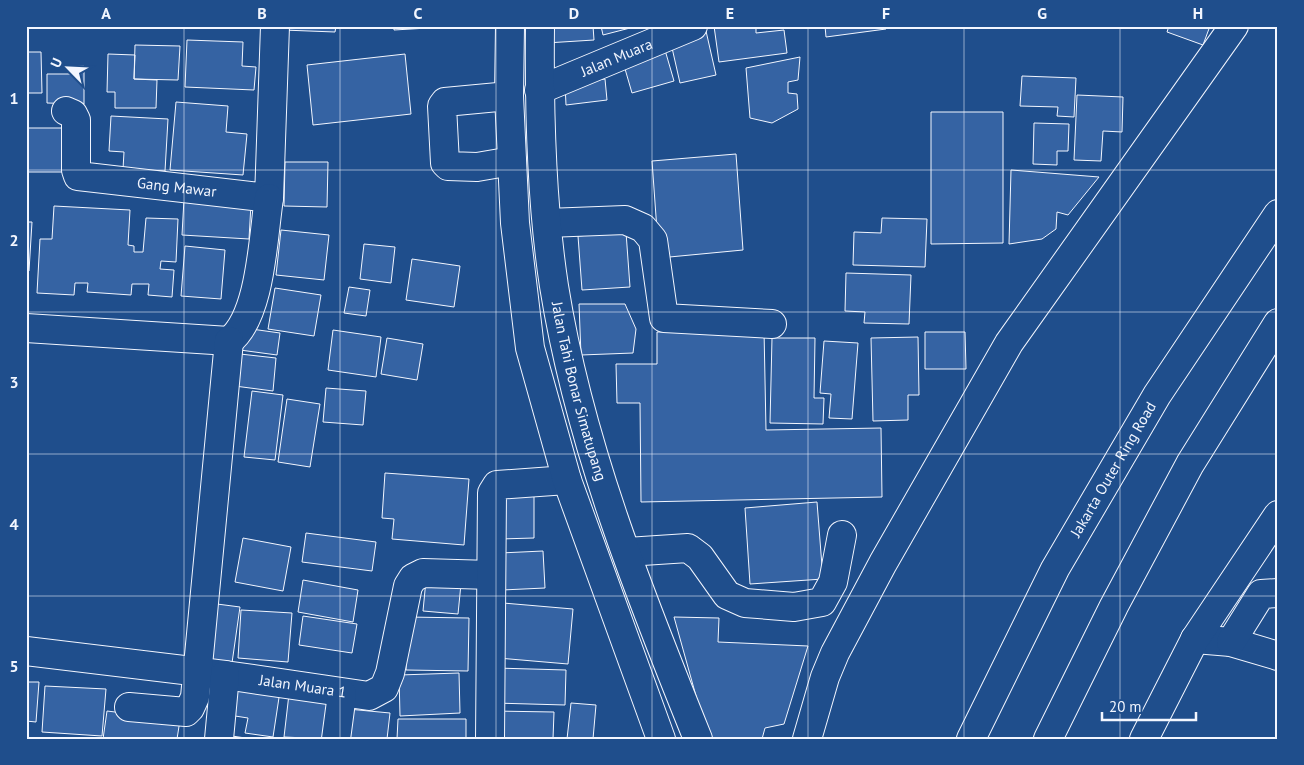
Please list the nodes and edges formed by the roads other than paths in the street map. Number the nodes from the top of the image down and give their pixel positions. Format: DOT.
graph roads {
  1 [pos="275,26"];
  2 [pos="510,26"];
  3 [pos="540,26"];
  4 [pos="693,26"];
  5 [pos="1234,26"];
  6 [pos="540,90"];
  7 [pos="509,96"];
  8 [pos="66,111"];
  9 [pos="512,161"];
  10 [pos="269,198"];
  11 [pos="1278,214"];
  12 [pos="547,223"];
  13 [pos="1278,323"];
  14 [pos="772,324"];
  15 [pos="26,328"];
  16 [pos="229,341"];
  17 [pos="567,480"];
  18 [pos="1278,515"];
  19 [pos="842,535"];
  20 [pos="627,552"];
  21 [pos="491,575"];
  22 [pos="1278,593"];
  23 [pos="1196,639"];
  24 [pos="1231,642"];
  25 [pos="26,651"];
  26 [pos="1278,656"];
  27 [pos="198,672"];
  28 [pos="225,674"];
  29 [pos="342,694"];
  30 [pos="130,707"];
  31 [pos="219,739"];
  32 [pos="336,739"];
  33 [pos="490,739"];
  34 [pos="661,739"];
  35 [pos="698,739"];
  36 [pos="807,739"];
  37 [pos="971,739"];
  38 [pos="1048,739"];
  39 [pos="1144,739"];
  1 -- 10 [label="main road"];
  2 -- 7 [label="main road"];
  3 -- 6 [label="main road, Jalan Tahi Bonar Simatupang"];
  4 -- 6 [label="main road, Jalan Muara"];
  5 -- 36 [label="main road"];
  6 -- 12 [label="main road, Jalan Tahi Bonar Simatupang"];
  7 -- 9 [label="main road"];
  7 -- 9 [label="main road"];
  8 -- 10 [label="main road, Gang Mawar"];
  9 -- 17 [label="main road"];
  10 -- 16 [label="main road"];
  11 -- 37 [label="main road, Jakarta Outer Ring Road"];
  12 -- 14 [label="main road"];
  12 -- 20 [label="main road, Jalan Tahi Bonar Simatupang"];
  13 -- 38 [label="main road"];
  15 -- 16 [label="main road"];
  16 -- 27 [label="main road"];
  17 -- 21 [label="main road"];
  17 -- 34 [label="main road"];
  18 -- 23 [label="main road"];
  19 -- 20 [label="main road"];
  20 -- 35 [label="main road, Jalan Tahi Bonar Simatupang"];
  21 -- 29 [label="main road, Jalan Muara 1"];
  21 -- 33 [label="main road"];
  22 -- 24 [label="main road"];
  23 -- 24 [label="main road"];
  23 -- 39 [label="main road"];
  24 -- 26 [label="main road"];
  25 -- 27 [label="main road, Jalan Muara 1"];
  27 -- 28 [label="main road, Jalan Muara 1"];
  27 -- 30 [label="main road"];
  28 -- 29 [label="main road, Jalan Muara 1"];
  28 -- 31 [label="main road"];
  29 -- 32 [label="main road"];
}
